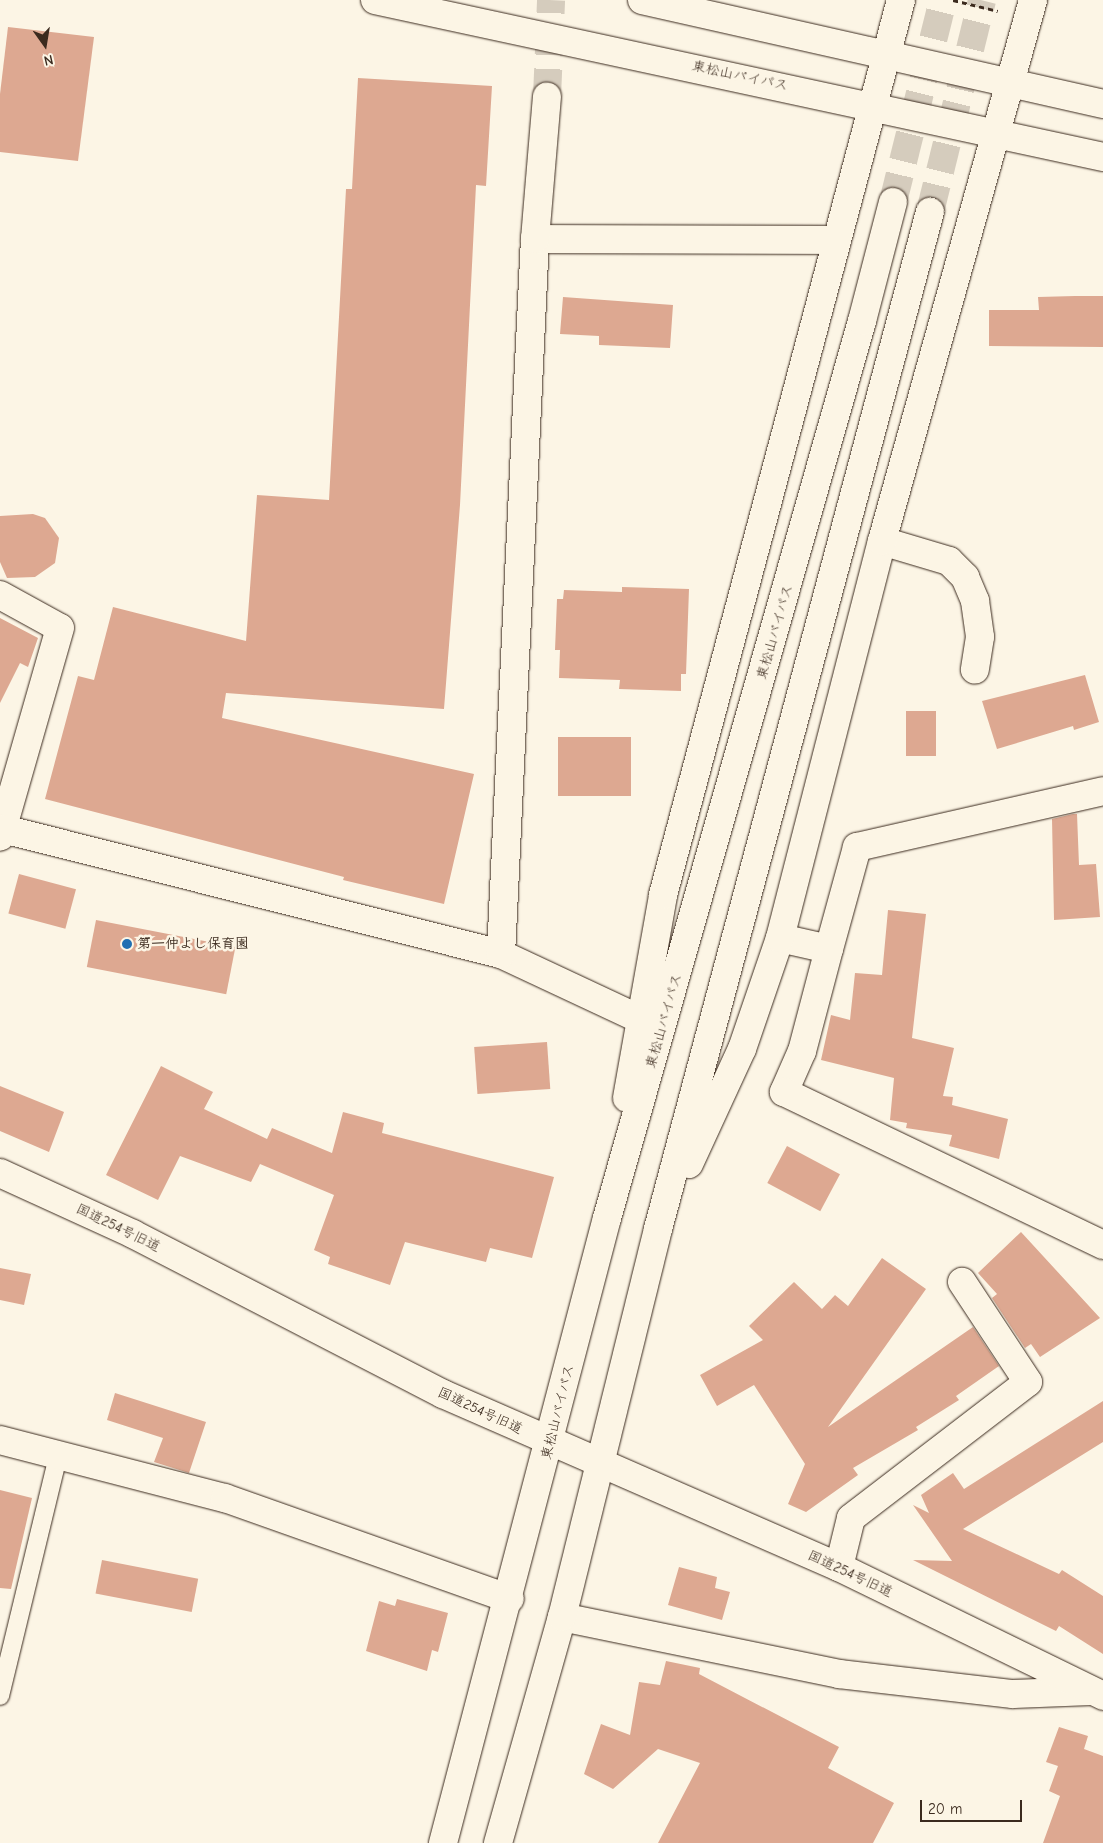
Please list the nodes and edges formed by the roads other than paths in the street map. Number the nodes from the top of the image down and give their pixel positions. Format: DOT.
graph roads {
  1 [pos="375,0"];
  2 [pos="642,0"];
  3 [pos="901,0"];
  4 [pos="1033,0"];
  5 [pos="887,56"];
  6 [pos="1012,84"];
  7 [pos="547,97"];
  8 [pos="1103,104"];
  9 [pos="874,106"];
  10 [pos="998,134"];
  11 [pos="1103,157"];
  12 [pos="892,202"];
  13 [pos="930,212"];
  14 [pos="534,239"];
  15 [pos="837,240"];
  16 [pos="882,541"];
  17 [pos="0,594"];
  18 [pos="975,670"];
  19 [pos="1103,791"];
  20 [pos="1,833"];
  21 [pos="780,938"];
  22 [pos="829,949"];
  23 [pos="501,954"];
  24 [pos="640,1019"];
  25 [pos="0,1172"];
  26 [pos="607,1218"];
  27 [pos="658,1228"];
  28 [pos="1103,1245"];
  29 [pos="962,1282"];
  30 [pos="0,1440"];
  31 [pos="551,1444"];
  32 [pos="59,1453"];
  33 [pos="602,1467"];
  34 [pos="840,1568"];
  35 [pos="510,1599"];
  36 [pos="562,1617"];
  37 [pos="1097,1694"];
  38 [pos="0,1696"];
  39 [pos="444,1843"];
  40 [pos="498,1843"];
  1 -- 9 [label="main road, 東松山バイパス"];
  2 -- 5 [label="main road"];
  3 -- 5 [label="main road"];
  4 -- 6 [label="main road"];
  5 -- 6 [label="main road"];
  5 -- 9 [label="main road"];
  6 -- 8 [label="main road"];
  6 -- 10 [label="main road"];
  7 -- 14 [label="main road"];
  9 -- 10 [label="main road, 東松山バイパス"];
  9 -- 15 [label="main road"];
  10 -- 11 [label="main road, 東松山バイパス"];
  10 -- 16 [label="main road"];
  12 -- 26 [label="main road, 東松山バイパス"];
  13 -- 27 [label="main road"];
  14 -- 15 [label="main road"];
  14 -- 23 [label="main road"];
  15 -- 24 [label="main road"];
  16 -- 18 [label="main road"];
  16 -- 21 [label="main road"];
  17 -- 20 [label="main road"];
  19 -- 22 [label="main road"];
  20 -- 23 [label="main road"];
  21 -- 22 [label="main road"];
  21 -- 27 [label="main road"];
  22 -- 28 [label="main road"];
  23 -- 24 [label="main road"];
  24 -- 26 [label="main road"];
  25 -- 31 [label="main road, 国道254号旧道"];
  26 -- 31 [label="main road, 東松山バイパス"];
  27 -- 33 [label="main road"];
  29 -- 34 [label="main road"];
  30 -- 32 [label="main road"];
  31 -- 33 [label="main road, 国道254号旧道"];
  31 -- 35 [label="main road, 東松山バイパス"];
  32 -- 35 [label="main road"];
  32 -- 38 [label="lane"];
  33 -- 34 [label="main road, 国道254号旧道"];
  33 -- 36 [label="main road"];
  34 -- 37 [label="main road, 国道254号旧道"];
  35 -- 39 [label="main road, 東松山バイパス"];
  36 -- 37 [label="main road"];
  36 -- 40 [label="main road"];
}
